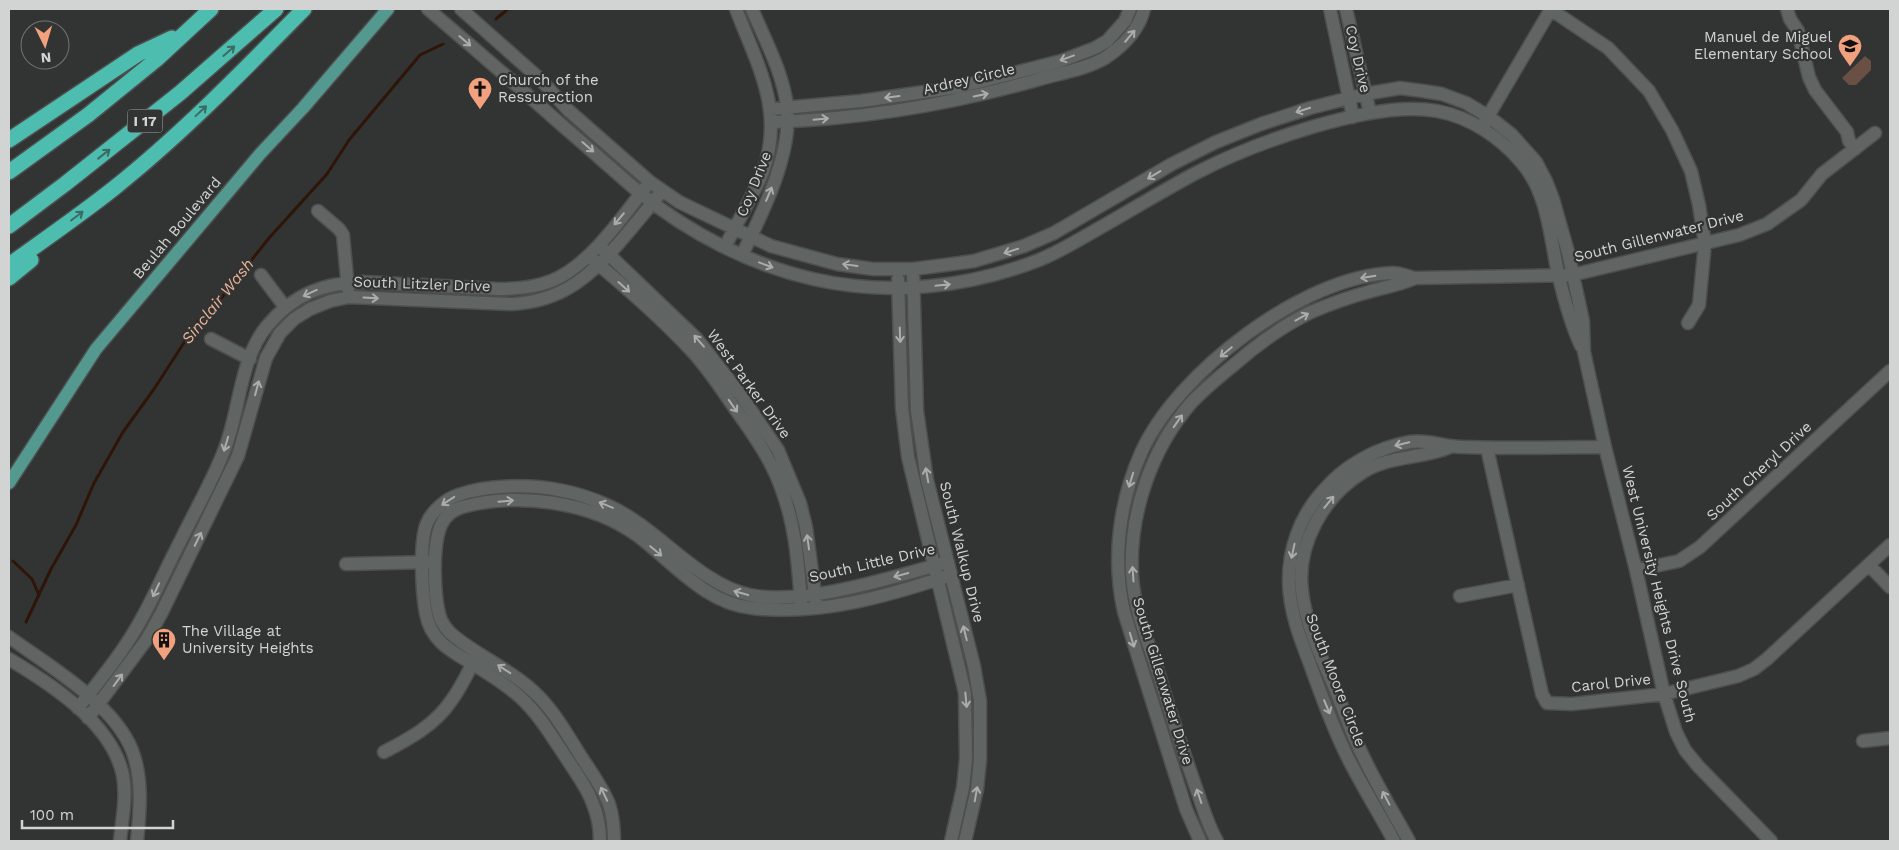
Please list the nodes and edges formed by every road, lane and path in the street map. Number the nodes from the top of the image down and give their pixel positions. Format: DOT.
graph roads {
  1 [pos="212,9"];
  2 [pos="276,9"];
  3 [pos="304,9"];
  4 [pos="388,9"];
  5 [pos="428,9"];
  6 [pos="461,9"];
  7 [pos="736,9"];
  8 [pos="752,9"];
  9 [pos="1130,9"];
  10 [pos="1144,9"];
  11 [pos="1330,9"];
  12 [pos="1346,9"];
  13 [pos="1551,9"];
  14 [pos="1787,9"];
  15 [pos="187,31"];
  16 [pos="1365,94"];
  17 [pos="1350,98"];
  18 [pos="788,108"];
  19 [pos="771,109"];
  20 [pos="1370,114"];
  21 [pos="1488,116"];
  22 [pos="1353,117"];
  23 [pos="772,122"];
  24 [pos="787,122"];
  25 [pos="1481,128"];
  26 [pos="1875,133"];
  27 [pos="9,140"];
  28 [pos="1854,150"];
  29 [pos="9,172"];
  30 [pos="650,182"];
  31 [pos="662,191"];
  32 [pos="641,193"];
  33 [pos="653,202"];
  34 [pos="318,211"];
  35 [pos="9,226"];
  36 [pos="59,229"];
  37 [pos="733,230"];
  38 [pos="751,237"];
  39 [pos="1705,243"];
  40 [pos="598,245"];
  41 [pos="725,247"];
  42 [pos="587,255"];
  43 [pos="609,255"];
  44 [pos="742,255"];
  45 [pos="9,265"];
  46 [pos="599,265"];
  47 [pos="898,269"];
  48 [pos="913,269"];
  49 [pos="261,275"];
  50 [pos="1558,275"];
  51 [pos="1572,275"];
  52 [pos="9,278"];
  53 [pos="1416,278"];
  54 [pos="348,282"];
  55 [pos="898,287"];
  56 [pos="914,287"];
  57 [pos="349,296"];
  58 [pos="286,307"];
  59 [pos="1688,323"];
  60 [pos="211,338"];
  61 [pos="1584,352"];
  62 [pos="250,359"];
  63 [pos="1890,370"];
  64 [pos="1450,447"];
  65 [pos="1606,447"];
  66 [pos="1487,448"];
  67 [pos="1137,462"];
  68 [pos="1152,468"];
  69 [pos="9,483"];
  70 [pos="1890,545"];
  71 [pos="429,562"];
  72 [pos="948,562"];
  73 [pos="346,564"];
  74 [pos="1869,565"];
  75 [pos="934,566"];
  76 [pos="1636,570"];
  77 [pos="951,575"];
  78 [pos="937,579"];
  79 [pos="1518,585"];
  80 [pos="1890,587"];
  81 [pos="816,594"];
  82 [pos="801,595"];
  83 [pos="1460,596"];
  84 [pos="817,608"];
  85 [pos="802,609"];
  86 [pos="9,638"];
  87 [pos="475,658"];
  88 [pos="9,659"];
  89 [pos="1664,694"];
  90 [pos="88,695"];
  91 [pos="99,706"];
  92 [pos="78,708"];
  93 [pos="88,718"];
  94 [pos="1890,738"];
  95 [pos="1863,741"];
  96 [pos="384,752"];
  97 [pos="120,841"];
  98 [pos="137,841"];
  99 [pos="600,841"];
  100 [pos="614,841"];
  101 [pos="951,841"];
  102 [pos="965,841"];
  103 [pos="1200,841"];
  104 [pos="1217,841"];
  105 [pos="1394,841"];
  106 [pos="1409,841"];
  107 [pos="1771,841"];
  1 -- 15 [label="highway, I 17"];
  35 -- 2 [label="highway, I 17, one-way"];
  36 -- 3 [label="highway, one-way"];
  4 -- 69 [label="main road, Beulah Boulevard"];
  5 -- 32 [label="street, West University Heights Drive South, one-way"];
  6 -- 30 [label="street, West University Heights Drive South"];
  7 -- 19 [label="street, Coy Drive"];
  8 -- 18 [label="street, Coy Drive"];
  9 -- 18 [label="street, Ardrey Circle, one-way"];
  24 -- 10 [label="street, Ardrey Circle, one-way"];
  11 -- 17 [label="street, Coy Drive"];
  12 -- 16 [label="street, Coy Drive"];
  13 -- 21 [label="street"];
  13 -- 39 [label="street"];
  14 -- 28 [label="street"];
  15 -- 27 [label="highway"];
  15 -- 29 [label="highway, I 17"];
  16 -- 17 [label="street, West University Heights Drive South"];
  16 -- 20 [label="street, Coy Drive"];
  16 -- 21 [label="street, West University Heights Drive South"];
  17 -- 22 [label="street, Coy Drive"];
  17 -- 48 [label="street, West University Heights Drive South, one-way"];
  18 -- 19 [label="street, Ardrey Circle"];
  18 -- 24 [label="street, Coy Drive"];
  19 -- 23 [label="street, Coy Drive"];
  20 -- 22 [label="street, West University Heights Drive South"];
  20 -- 25 [label="street, West University Heights Drive South"];
  21 -- 25 [label="street"];
  21 -- 51 [label="street, West University Heights Drive South"];
  56 -- 22 [label="street, West University Heights Drive South, one-way"];
  23 -- 24 [label="street, Ardrey Circle"];
  23 -- 37 [label="street, Coy Drive"];
  38 -- 24 [label="street, Coy Drive, one-way"];
  25 -- 50 [label="street, West University Heights Drive South"];
  26 -- 28 [label="street, South Gillenwater Drive"];
  28 -- 39 [label="street, South Gillenwater Drive"];
  30 -- 31 [label="street, West University Heights Drive South"];
  30 -- 32 [label="street, South Litzler Drive"];
  31 -- 33 [label="street, South Litzler Drive"];
  31 -- 37 [label="street, West University Heights Drive South"];
  32 -- 33 [label="street, West University Heights Drive South"];
  32 -- 40 [label="street, South Litzler Drive, one-way"];
  33 -- 41 [label="street, West University Heights Drive South"];
  33 -- 43 [label="street, South Litzler Drive"];
  34 -- 54 [label="street"];
  36 -- 45 [label="highway"];
  36 -- 52 [label="highway"];
  37 -- 38 [label="street, West University Heights Drive South"];
  37 -- 41 [label="street, Coy Drive"];
  38 -- 44 [label="street, Coy Drive"];
  47 -- 38 [label="street, West University Heights Drive South, one-way"];
  39 -- 51 [label="street, South Gillenwater Drive"];
  39 -- 59 [label="street"];
  40 -- 42 [label="street, South Litzler Drive"];
  40 -- 43 [label="street, West Parker Drive"];
  41 -- 44 [label="street, West University Heights Drive South"];
  42 -- 46 [label="street, West Parker Drive"];
  42 -- 54 [label="street, South Litzler Drive"];
  43 -- 46 [label="street, South Litzler Drive"];
  81 -- 43 [label="street, West Parker Drive, one-way"];
  44 -- 55 [label="street, West University Heights Drive South, one-way"];
  57 -- 46 [label="street, South Litzler Drive, one-way"];
  46 -- 82 [label="street, West Parker Drive, one-way"];
  47 -- 48 [label="street, West University Heights Drive South"];
  47 -- 55 [label="street, South Walkup Drive"];
  48 -- 56 [label="street, South Walkup Drive"];
  49 -- 58 [label="street"];
  50 -- 51 [label="street, South Gillenwater Drive"];
  50 -- 53 [label="street, South Gillenwater Drive"];
  50 -- 61 [label="street, West University Heights Drive South"];
  51 -- 61 [label="street, West University Heights Drive South"];
  53 -- 67 [label="street, South Gillenwater Drive, one-way"];
  68 -- 53 [label="street, South Gillenwater Drive, one-way"];
  54 -- 57 [label="street"];
  54 -- 58 [label="street, South Litzler Drive, one-way"];
  55 -- 56 [label="street, West University Heights Drive South"];
  55 -- 75 [label="street, South Walkup Drive, one-way"];
  72 -- 56 [label="street, South Walkup Drive, one-way"];
  91 -- 57 [label="street, South Litzler Drive, one-way"];
  58 -- 62 [label="street, South Litzler Drive"];
  60 -- 62 [label="street"];
  61 -- 65 [label="street, West University Heights Drive South"];
  62 -- 90 [label="street, South Litzler Drive, one-way"];
  63 -- 76 [label="street, South Cheryl Drive"];
  64 -- 66 [label="street, South Moore Circle"];
  64 -- 105 [label="street, South Moore Circle, one-way"];
  106 -- 64 [label="street, South Moore Circle, one-way"];
  65 -- 66 [label="street, South Moore Circle"];
  65 -- 76 [label="street, West University Heights Drive South"];
  66 -- 79 [label="street, Carol Drive"];
  67 -- 68 [label="street"];
  67 -- 103 [label="street, South Gillenwater Drive, one-way"];
  104 -- 68 [label="street, South Gillenwater Drive, one-way"];
  70 -- 74 [label="street, Carol Drive"];
  71 -- 73 [label="street"];
  82 -- 71 [label="street, South Little Drive, one-way"];
  71 -- 85 [label="street, South Little Drive, one-way"];
  71 -- 87 [label="street, South Little Drive"];
  72 -- 75 [label="street, South Little Drive"];
  72 -- 77 [label="street, South Walkup Drive"];
  74 -- 80 [label="street"];
  74 -- 89 [label="street, Carol Drive"];
  75 -- 78 [label="street, South Walkup Drive"];
  75 -- 81 [label="street, South Little Drive, one-way"];
  76 -- 89 [label="street, West University Heights Drive South"];
  77 -- 78 [label="street, South Little Drive"];
  102 -- 77 [label="street, South Walkup Drive, one-way"];
  78 -- 84 [label="street, South Little Drive"];
  78 -- 101 [label="street, South Walkup Drive, one-way"];
  79 -- 83 [label="street"];
  79 -- 89 [label="street, Carol Drive"];
  81 -- 82 [label="street, South Little Drive"];
  81 -- 84 [label="street, West Parker Drive"];
  82 -- 85 [label="street, West Parker Drive"];
  84 -- 85 [label="street, South Little Drive"];
  86 -- 90 [label="street"];
  87 -- 96 [label="street"];
  87 -- 99 [label="street, South Little Drive"];
  100 -- 87 [label="street, South Little Drive, one-way"];
  88 -- 92 [label="street"];
  89 -- 107 [label="street, West University Heights Drive South"];
  90 -- 91 [label="street"];
  90 -- 92 [label="street, South Litzler Drive"];
  91 -- 93 [label="street, South Litzler Drive"];
  91 -- 98 [label="street"];
  92 -- 93 [label="street"];
  93 -- 97 [label="street"];
  94 -- 95 [label="street"];
}
